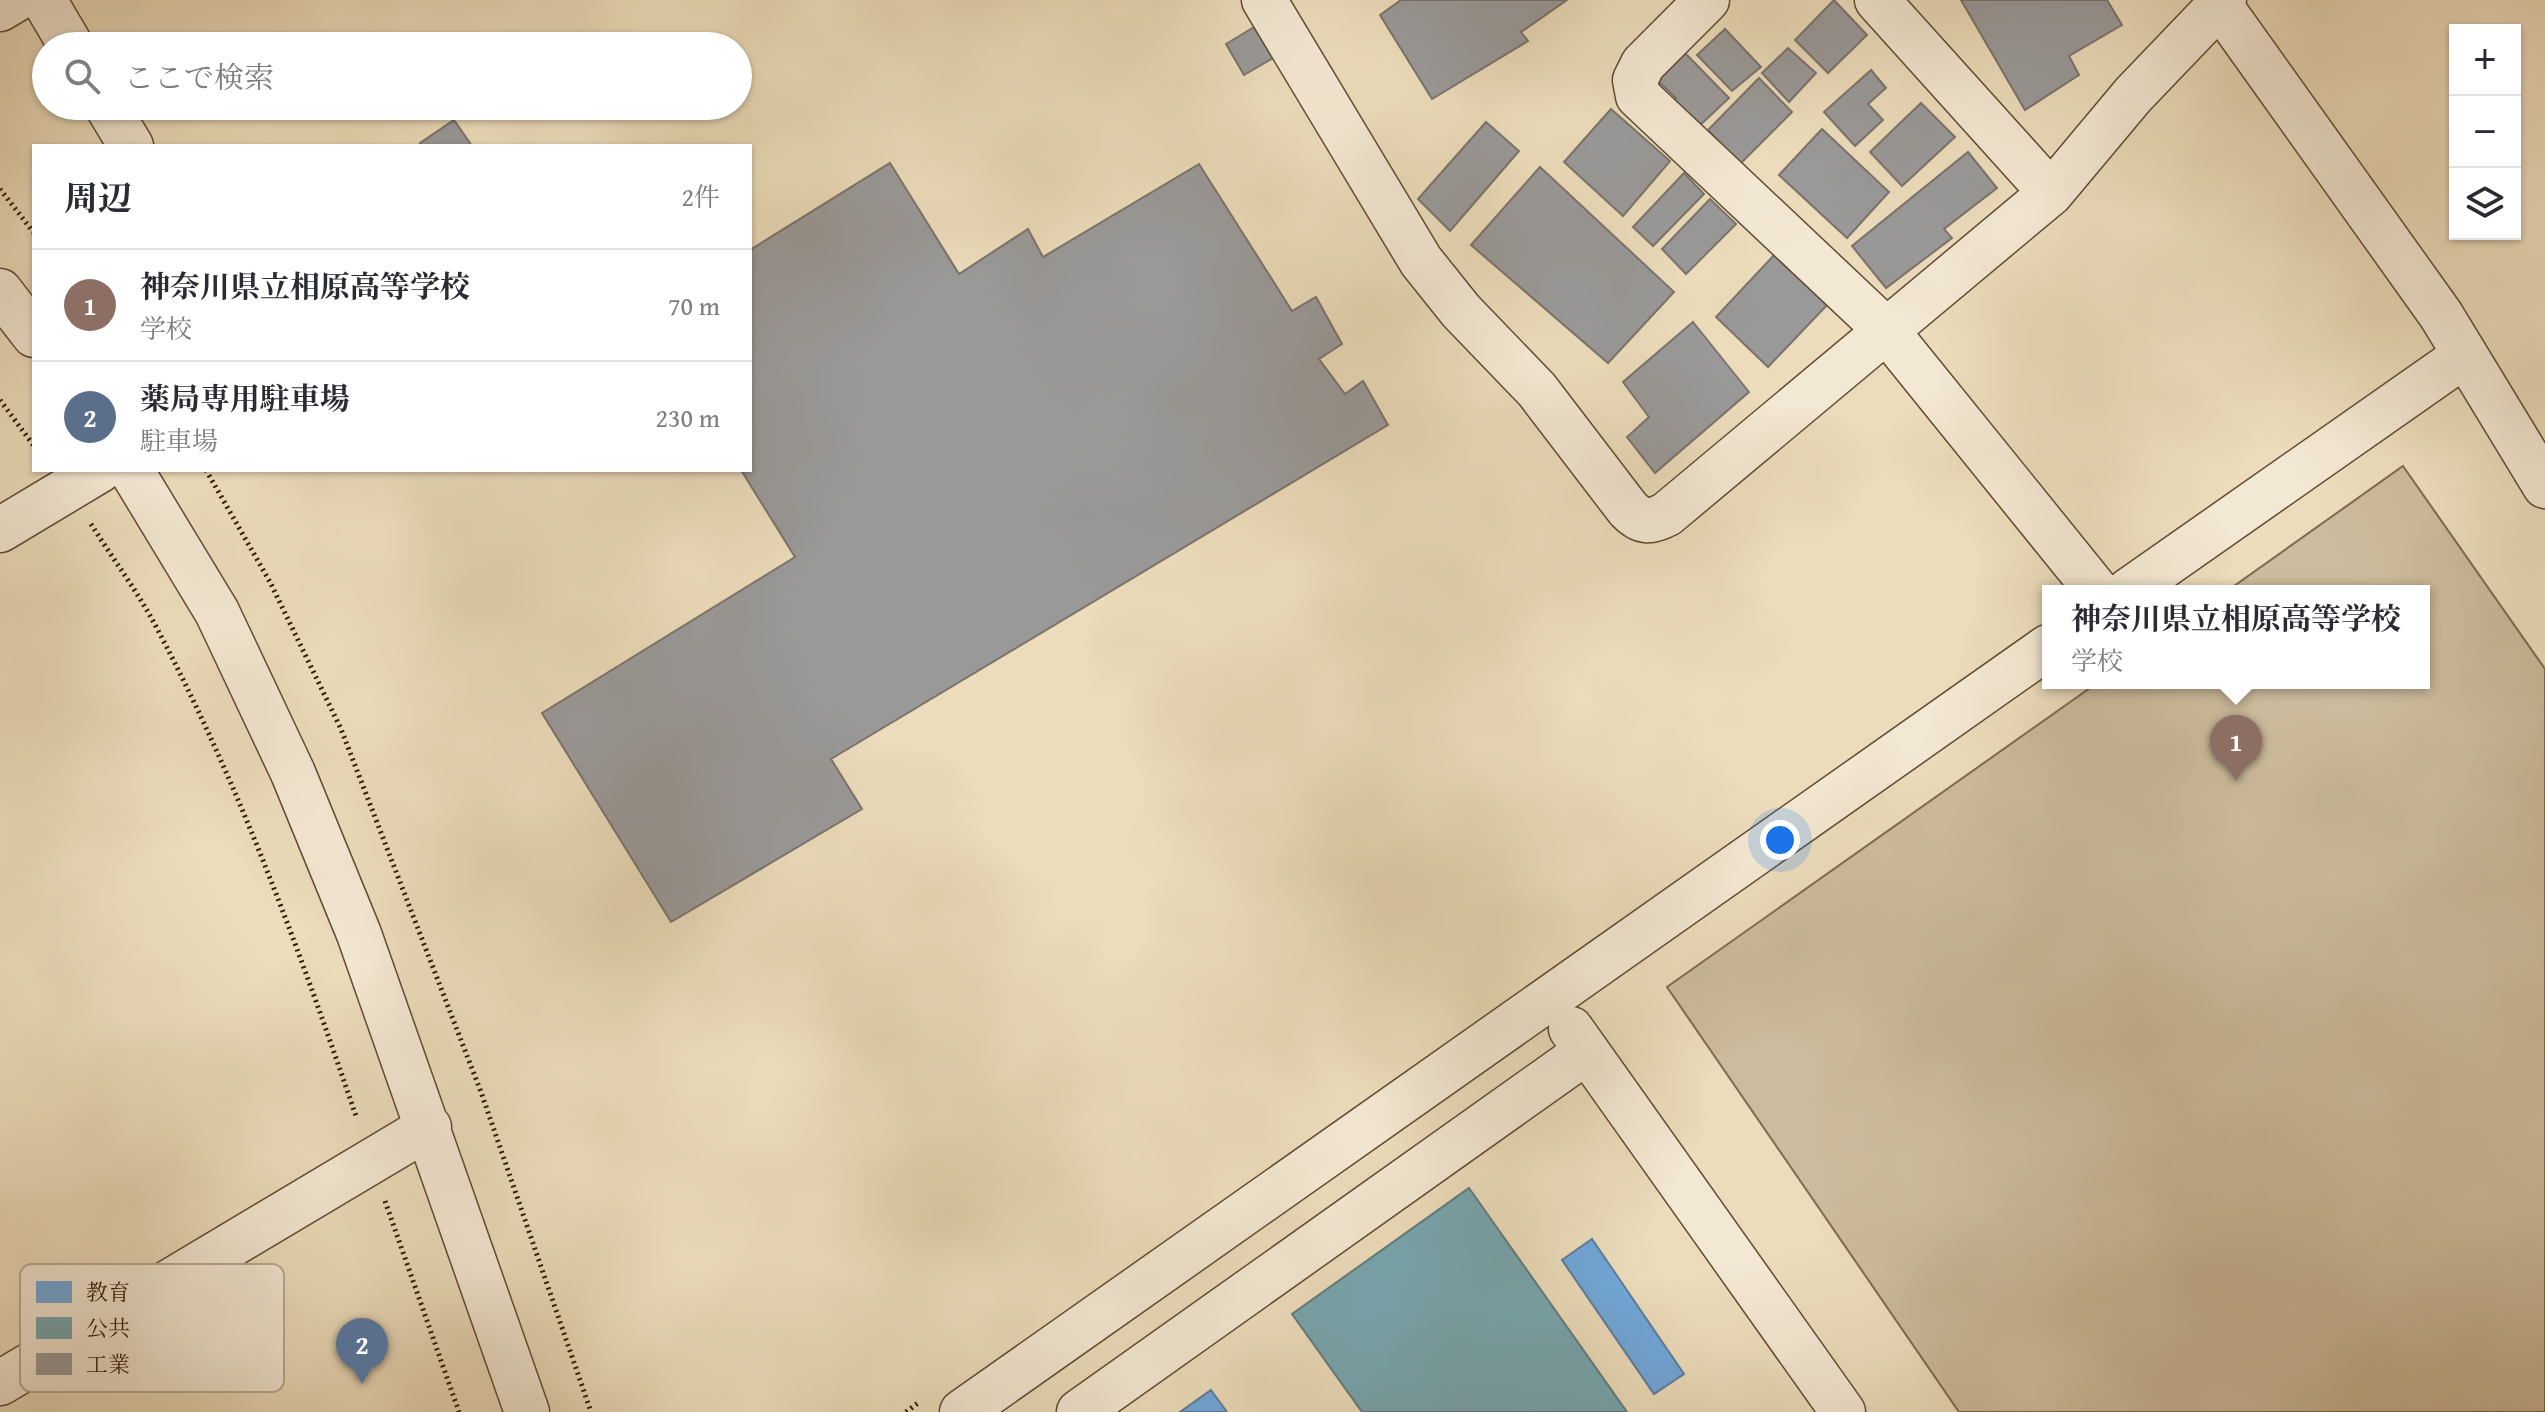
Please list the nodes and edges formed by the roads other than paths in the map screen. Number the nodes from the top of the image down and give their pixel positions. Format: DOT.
graph roads {
  1 [pos="15,0"];
  2 [pos="44,0"];
  3 [pos="1264,0"];
  4 [pos="1707,0"];
  5 [pos="1877,0"];
  6 [pos="2222,2"];
  7 [pos="0,9"];
  8 [pos="63,32"];
  9 [pos="115,120"];
  10 [pos="130,144"];
  11 [pos="2051,193"];
  12 [pos="0,291"];
  13 [pos="1886,330"];
  14 [pos="32,332"];
  15 [pos="2465,355"];
  16 [pos="97,472"];
  17 [pos="132,472"];
  18 [pos="2545,486"];
  19 [pos="0,530"];
  20 [pos="2092,585"];
  21 [pos="2137,585"];
  22 [pos="2042,651"];
  23 [pos="1551,999"];
  24 [pos="1586,1052"];
  25 [pos="429,1127"];
  26 [pos="199,1264"];
  27 [pos="20,1371"];
  28 [pos="0,1383"];
  29 [pos="527,1412"];
  30 [pos="962,1412"];
  31 [pos="1079,1412"];
  32 [pos="1843,1412"];
  1 -- 7 [label="street"];
  2 -- 8 [label="street"];
  3 -- 13 [label="street"];
  4 -- 13 [label="street"];
  5 -- 11 [label="street"];
  6 -- 11 [label="street"];
  6 -- 15 [label="street"];
  9 -- 10 [label="street"];
  11 -- 13 [label="street"];
  12 -- 14 [label="street"];
  13 -- 20 [label="street"];
  15 -- 18 [label="street"];
  15 -- 21 [label="street"];
  16 -- 19 [label="street"];
  17 -- 25 [label="street"];
  22 -- 23 [label="street"];
  23 -- 24 [label="street"];
  23 -- 30 [label="street"];
  24 -- 31 [label="street"];
  24 -- 32 [label="street"];
  25 -- 26 [label="street"];
  25 -- 29 [label="street"];
  27 -- 28 [label="street"];
}
